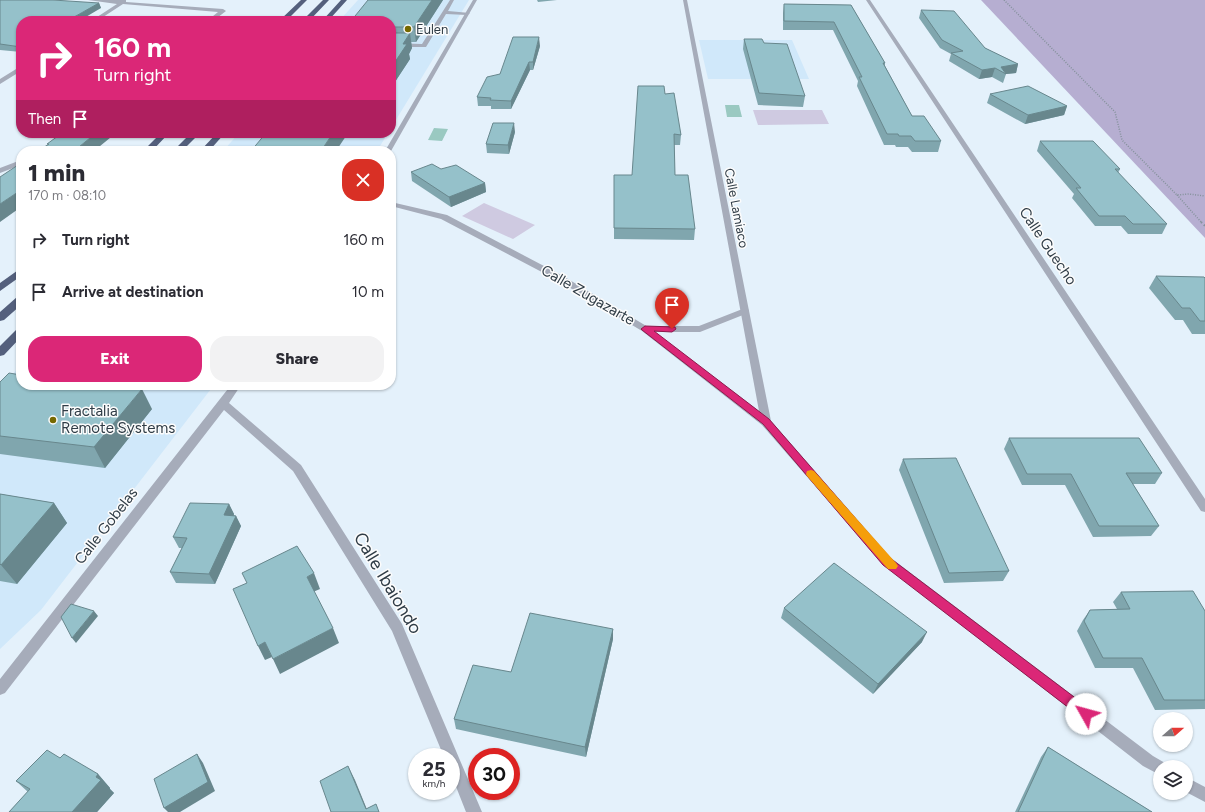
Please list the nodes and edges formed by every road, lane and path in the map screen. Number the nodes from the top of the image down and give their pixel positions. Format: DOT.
graph roads {
  1 [pos="90,0"];
  2 [pos="304,0"];
  3 [pos="326,0"];
  4 [pos="344,0"];
  5 [pos="452,0"];
  6 [pos="475,0"];
  7 [pos="685,0"];
  8 [pos="868,0"];
  9 [pos="1004,0"];
  10 [pos="124,1"];
  11 [pos="445,12"];
  12 [pos="467,13"];
  13 [pos="102,16"];
  14 [pos="216,16"];
  15 [pos="287,16"];
  16 [pos="310,16"];
  17 [pos="330,16"];
  18 [pos="396,45"];
  19 [pos="16,71"];
  20 [pos="0,82"];
  21 [pos="396,137"];
  22 [pos="160,138"];
  23 [pos="191,138"];
  24 [pos="216,138"];
  25 [pos="152,146"];
  26 [pos="182,146"];
  27 [pos="209,146"];
  28 [pos="16,164"];
  29 [pos="0,171"];
  30 [pos="1177,196"];
  31 [pos="1205,196"];
  32 [pos="396,205"];
  33 [pos="1205,226"];
  34 [pos="16,275"];
  35 [pos="0,288"];
  36 [pos="16,304"];
  37 [pos="745,311"];
  38 [pos="0,318"];
  39 [pos="645,329"];
  40 [pos="16,337"];
  41 [pos="0,352"];
  42 [pos="233,390"];
  43 [pos="223,404"];
  44 [pos="766,422"];
  45 [pos="1205,508"];
  46 [pos="0,688"];
  47 [pos="1153,763"];
  48 [pos="1193,788"];
  49 [pos="1205,795"];
  50 [pos="474,812"];
  1 -- 10 [label="street"];
  2 -- 15 [label="highway"];
  3 -- 16 [label="highway"];
  4 -- 17 [label="highway"];
  5 -- 11 [label="street"];
  6 -- 12 [label="street"];
  7 -- 37 [label="street, Calle Lamiaco"];
  8 -- 45 [label="street, Calle Guecho"];
  9 -- 30 [label="path"];
  10 -- 13 [label="street"];
  10 -- 14 [label="street"];
  11 -- 12 [label="street"];
  11 -- 18 [label="street"];
  12 -- 21 [label="street"];
  19 -- 20 [label="street"];
  22 -- 25 [label="highway"];
  23 -- 26 [label="highway"];
  24 -- 27 [label="highway"];
  28 -- 29 [label="street"];
  30 -- 31 [label="path"];
  30 -- 33 [label="path"];
  32 -- 39 [label="street, Calle Zugazarte"];
  34 -- 35 [label="highway"];
  36 -- 38 [label="highway"];
  37 -- 39 [label="street"];
  37 -- 44 [label="street, Calle Lamiaco"];
  39 -- 44 [label="street, Calle Zugazarte"];
  40 -- 41 [label="highway"];
  42 -- 43 [label="street, Calle Gobelas"];
  43 -- 46 [label="street, Calle Gobelas"];
  43 -- 50 [label="street, Calle Ibaiondo"];
  44 -- 47 [label="street, Calle Zugazarte"];
  48 -- 49 [label="street"];
}
